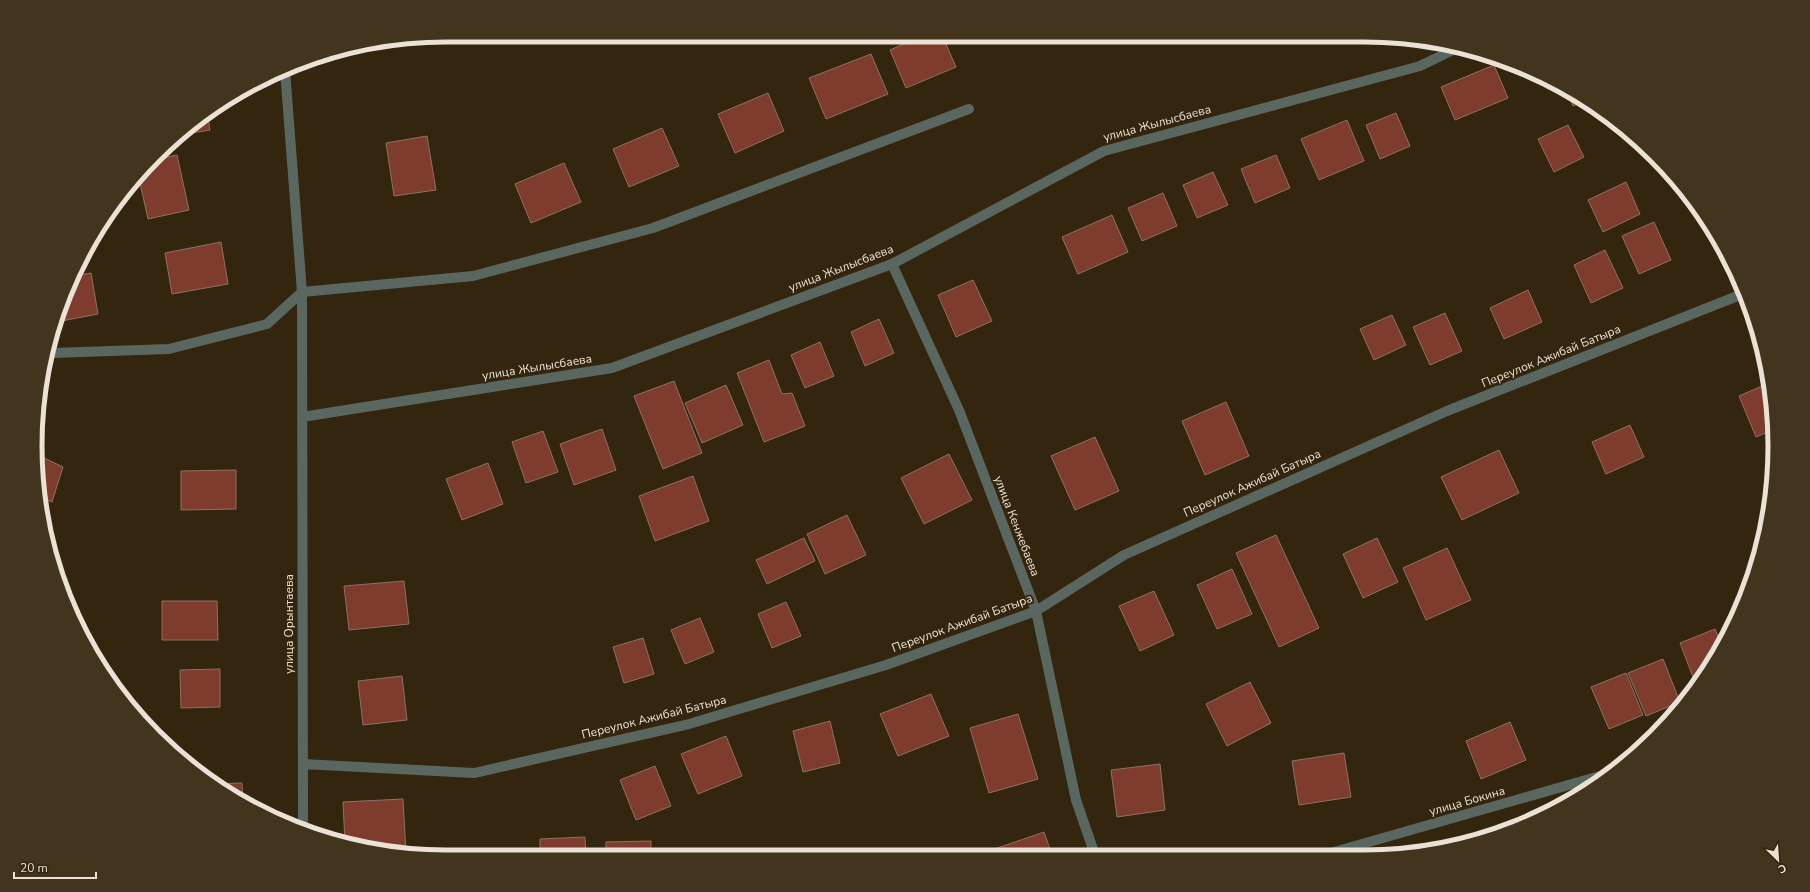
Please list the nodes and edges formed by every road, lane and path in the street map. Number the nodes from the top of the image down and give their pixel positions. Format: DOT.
graph roads {
  1 [pos="1450,52"];
  2 [pos="285,76"];
  3 [pos="969,110"];
  4 [pos="892,264"];
  5 [pos="302,292"];
  6 [pos="1739,295"];
  7 [pos="53,353"];
  8 [pos="302,418"];
  9 [pos="1036,611"];
  10 [pos="303,764"];
  11 [pos="1594,778"];
  12 [pos="303,824"];
  13 [pos="1093,850"];
  14 [pos="1341,850"];
  1 -- 4 [label="street, улица Жылысбаева"];
  2 -- 5 [label="street, улица Орынтаева"];
  3 -- 5 [label="street"];
  4 -- 8 [label="street, улица Жылысбаева"];
  4 -- 9 [label="street, улица Кенжебаева"];
  5 -- 7 [label="street"];
  5 -- 8 [label="street, улица Орынтаева"];
  6 -- 9 [label="street, Переулок Ажибай Батыра"];
  8 -- 10 [label="street, улица Орынтаева"];
  9 -- 10 [label="street, Переулок Ажибай Батыра"];
  9 -- 13 [label="street, улица Кенжебаева"];
  10 -- 12 [label="street, улица Орынтаева"];
  11 -- 14 [label="street, улица Бокина"];
}
